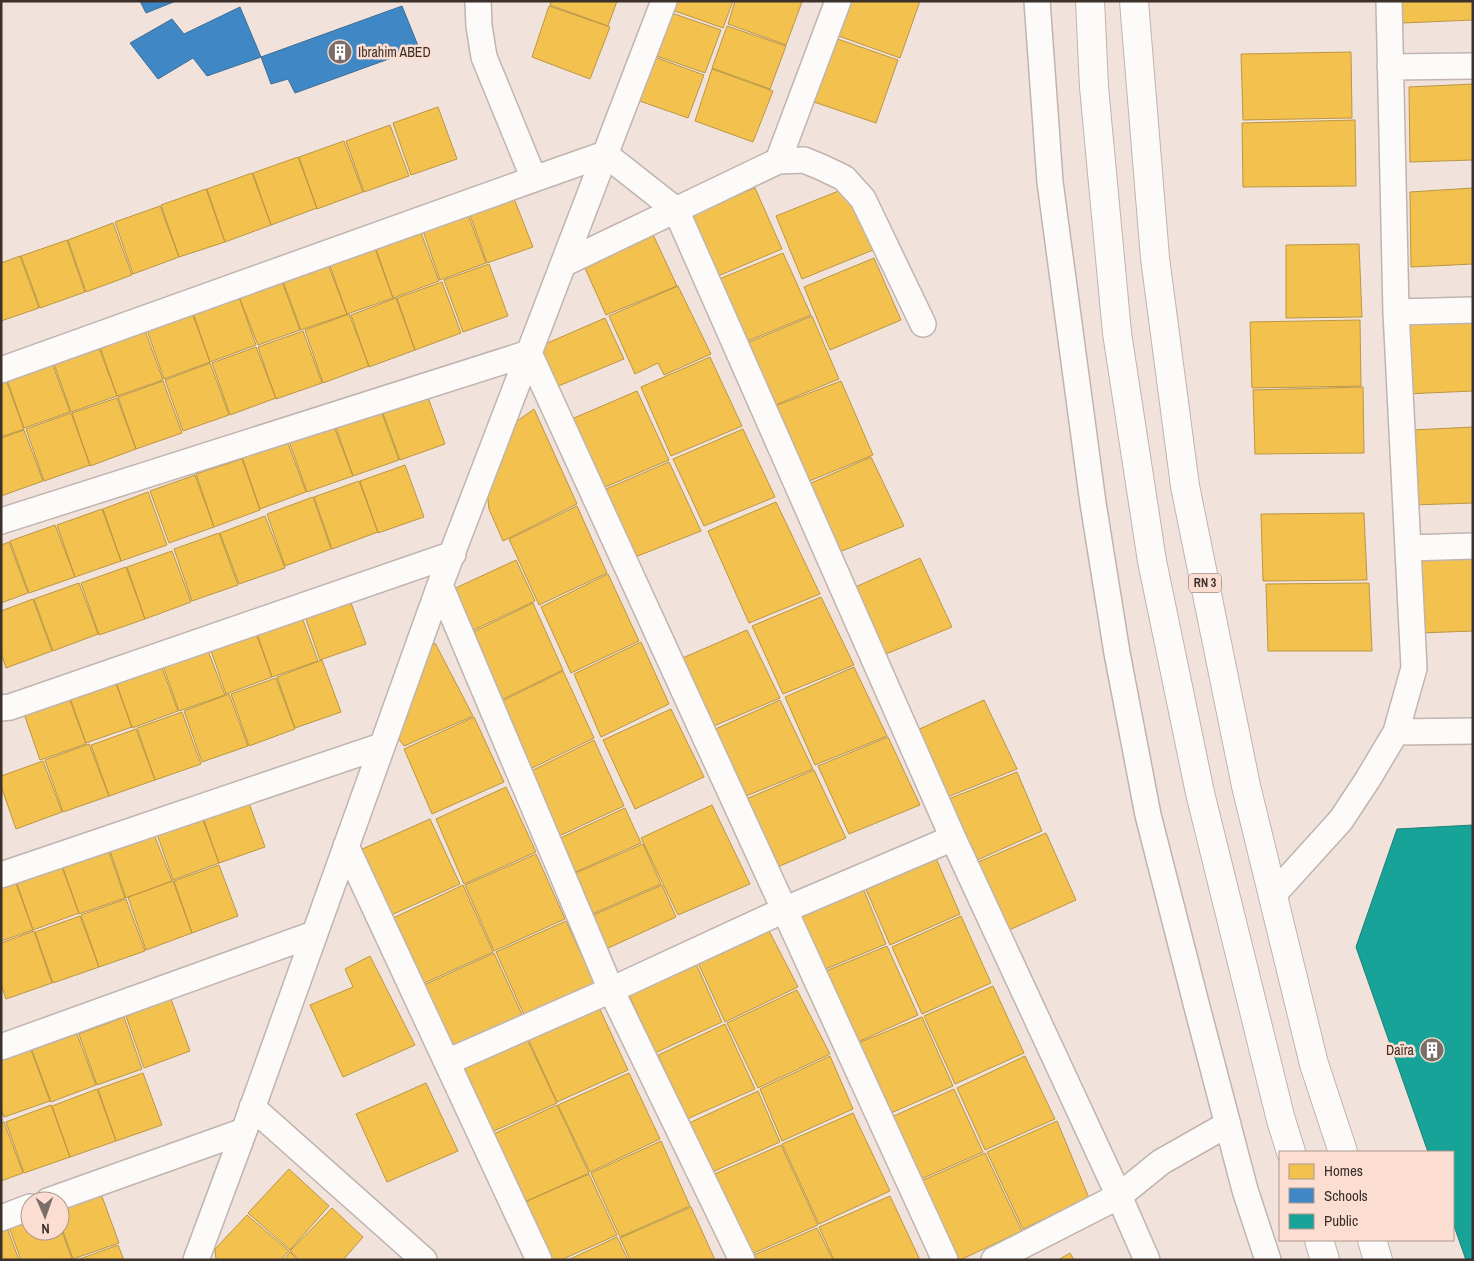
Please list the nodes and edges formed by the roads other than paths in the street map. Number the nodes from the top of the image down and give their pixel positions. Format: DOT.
graph roads {
  1 [pos="478,1"];
  2 [pos="664,1"];
  3 [pos="838,1"];
  4 [pos="1037,1"];
  5 [pos="1090,1"];
  6 [pos="1134,1"];
  7 [pos="1389,1"];
  8 [pos="1473,66"];
  9 [pos="1390,67"];
  10 [pos="605,154"];
  11 [pos="778,160"];
  12 [pos="534,178"];
  13 [pos="676,210"];
  14 [pos="563,264"];
  15 [pos="1473,310"];
  16 [pos="1396,312"];
  17 [pos="923,324"];
  18 [pos="530,353"];
  19 [pos="1,370"];
  20 [pos="1,521"];
  21 [pos="1473,546"];
  22 [pos="1408,548"];
  23 [pos="453,554"];
  24 [pos="440,584"];
  25 [pos="1,708"];
  26 [pos="1473,731"];
  27 [pos="1396,732"];
  28 [pos="381,746"];
  29 [pos="953,838"];
  30 [pos="346,846"];
  31 [pos="1,874"];
  32 [pos="1273,896"];
  33 [pos="784,910"];
  34 [pos="314,934"];
  35 [pos="612,990"];
  36 [pos="1,1047"];
  37 [pos="447,1062"];
  38 [pos="252,1107"];
  39 [pos="1228,1124"];
  40 [pos="244,1131"];
  41 [pos="1291,1151"];
  42 [pos="1343,1151"];
  43 [pos="70,1193"];
  44 [pos="1120,1196"];
  45 [pos="20,1211"];
  46 [pos="1,1218"];
  47 [pos="1319,1241"];
  48 [pos="1372,1241"];
  49 [pos="196,1260"];
  50 [pos="424,1260"];
  51 [pos="539,1260"];
  52 [pos="742,1260"];
  53 [pos="945,1260"];
  54 [pos="994,1260"];
  55 [pos="1147,1260"];
  56 [pos="1268,1260"];
  57 [pos="1325,1260"];
  58 [pos="1378,1260"];
  1 -- 12 [label="street"];
  2 -- 10 [label="street"];
  3 -- 11 [label="street"];
  4 -- 39 [label="street"];
  5 -- 41 [label="highway"];
  6 -- 32 [label="highway, RN 3"];
  7 -- 9 [label="street"];
  8 -- 9 [label="street"];
  9 -- 16 [label="street"];
  10 -- 12 [label="street"];
  10 -- 13 [label="street"];
  10 -- 14 [label="street"];
  11 -- 13 [label="street"];
  11 -- 17 [label="street"];
  12 -- 19 [label="street"];
  13 -- 14 [label="street"];
  13 -- 29 [label="street"];
  14 -- 18 [label="street"];
  15 -- 16 [label="street"];
  16 -- 22 [label="street"];
  18 -- 20 [label="street"];
  18 -- 23 [label="street"];
  18 -- 33 [label="street"];
  21 -- 22 [label="street"];
  22 -- 27 [label="street"];
  23 -- 24 [label="street"];
  23 -- 25 [label="street"];
  24 -- 28 [label="street"];
  24 -- 35 [label="street"];
  26 -- 27 [label="street"];
  27 -- 32 [label="street"];
  28 -- 30 [label="street"];
  28 -- 31 [label="street"];
  29 -- 33 [label="street"];
  29 -- 44 [label="street"];
  30 -- 34 [label="street"];
  30 -- 37 [label="street"];
  32 -- 42 [label="highway, RN 3"];
  33 -- 35 [label="street"];
  33 -- 53 [label="street"];
  34 -- 36 [label="street"];
  34 -- 38 [label="street"];
  35 -- 37 [label="street"];
  35 -- 52 [label="street"];
  37 -- 51 [label="street"];
  38 -- 40 [label="street"];
  38 -- 50 [label="street"];
  39 -- 44 [label="street"];
  39 -- 56 [label="street"];
  40 -- 43 [label="street"];
  40 -- 49 [label="street"];
  44 -- 54 [label="street"];
  44 -- 55 [label="street"];
  45 -- 46 [label="street"];
  47 -- 57 [label="highway"];
  48 -- 58 [label="highway"];
}
